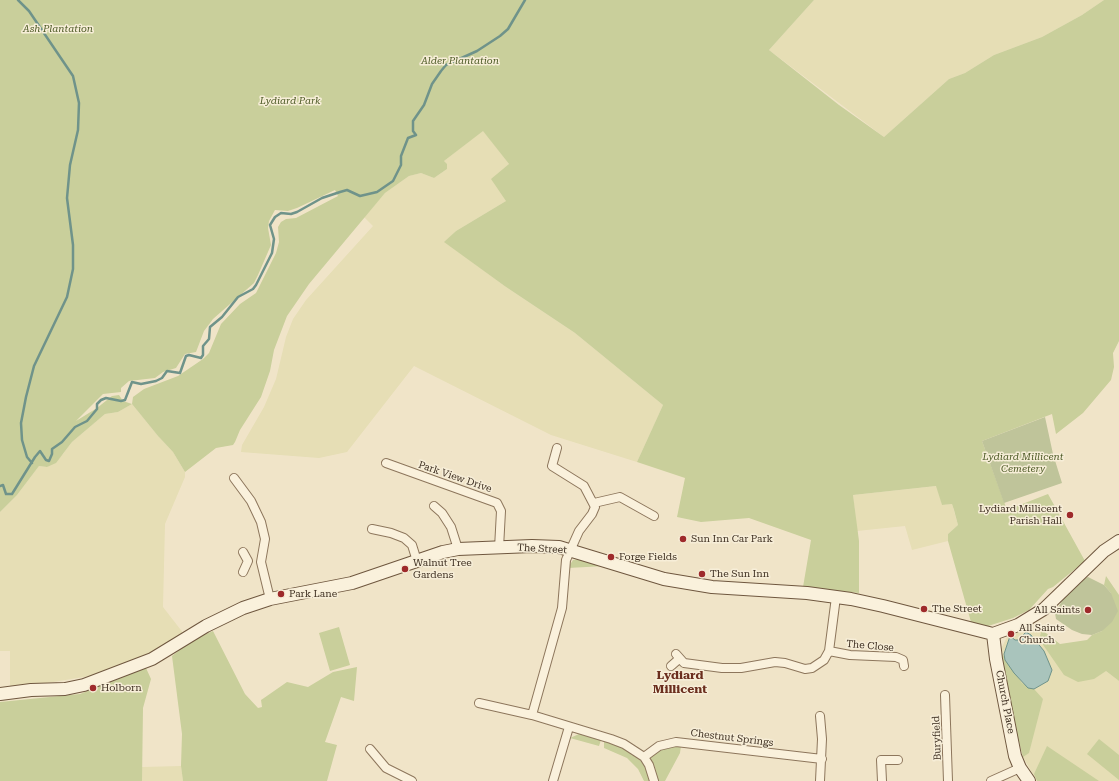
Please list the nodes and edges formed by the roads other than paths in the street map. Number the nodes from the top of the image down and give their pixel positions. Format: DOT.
graph roads {
  1 [pos="557,448"];
  2 [pos="386,463"];
  3 [pos="234,478"];
  4 [pos="594,504"];
  5 [pos="434,506"];
  6 [pos="654,516"];
  7 [pos="372,529"];
  8 [pos="1119,541"];
  9 [pos="499,548"];
  10 [pos="458,549"];
  11 [pos="570,550"];
  12 [pos="243,552"];
  13 [pos="248,561"];
  14 [pos="416,561"];
  15 [pos="261,562"];
  16 [pos="243,572"];
  17 [pos="836,597"];
  18 [pos="270,599"];
  19 [pos="993,634"];
  20 [pos="829,651"];
  21 [pos="671,666"];
  22 [pos="904,666"];
  23 [pos="0,694"];
  24 [pos="945,694"];
  25 [pos="479,703"];
  26 [pos="532,716"];
  27 [pos="820,716"];
  28 [pos="568,727"];
  29 [pos="370,748"];
  30 [pos="644,757"];
  31 [pos="822,759"];
  32 [pos="898,760"];
  33 [pos="1020,768"];
  34 [pos="412,781"];
  35 [pos="553,781"];
  36 [pos="654,781"];
  37 [pos="820,781"];
  38 [pos="882,781"];
  39 [pos="948,781"];
  40 [pos="991,781"];
  41 [pos="1029,781"];
  1 -- 4 [label="street"];
  2 -- 9 [label="street, Park View Drive"];
  3 -- 15 [label="street"];
  4 -- 6 [label="street"];
  4 -- 11 [label="street"];
  5 -- 10 [label="street"];
  7 -- 14 [label="street"];
  8 -- 19 [label="street"];
  9 -- 10 [label="street, The Street"];
  9 -- 11 [label="street, The Street"];
  10 -- 14 [label="street, The Street"];
  11 -- 17 [label="street, The Street"];
  11 -- 26 [label="street"];
  12 -- 13 [label="street"];
  13 -- 15 [label="street"];
  13 -- 16 [label="street"];
  14 -- 18 [label="street, The Street"];
  15 -- 18 [label="street"];
  17 -- 19 [label="street, The Street"];
  17 -- 20 [label="street"];
  18 -- 23 [label="street"];
  19 -- 33 [label="street, Church Place"];
  20 -- 21 [label="street"];
  20 -- 22 [label="street, The Close"];
  24 -- 39 [label="street, Buryfield"];
  25 -- 26 [label="street"];
  26 -- 28 [label="street"];
  27 -- 31 [label="street"];
  28 -- 30 [label="street"];
  28 -- 35 [label="street"];
  29 -- 34 [label="street"];
  30 -- 31 [label="street, Chestnut Springs"];
  30 -- 36 [label="street"];
  31 -- 37 [label="street"];
  32 -- 38 [label="street"];
  33 -- 40 [label="street"];
  33 -- 41 [label="street, Church Place"];
}
